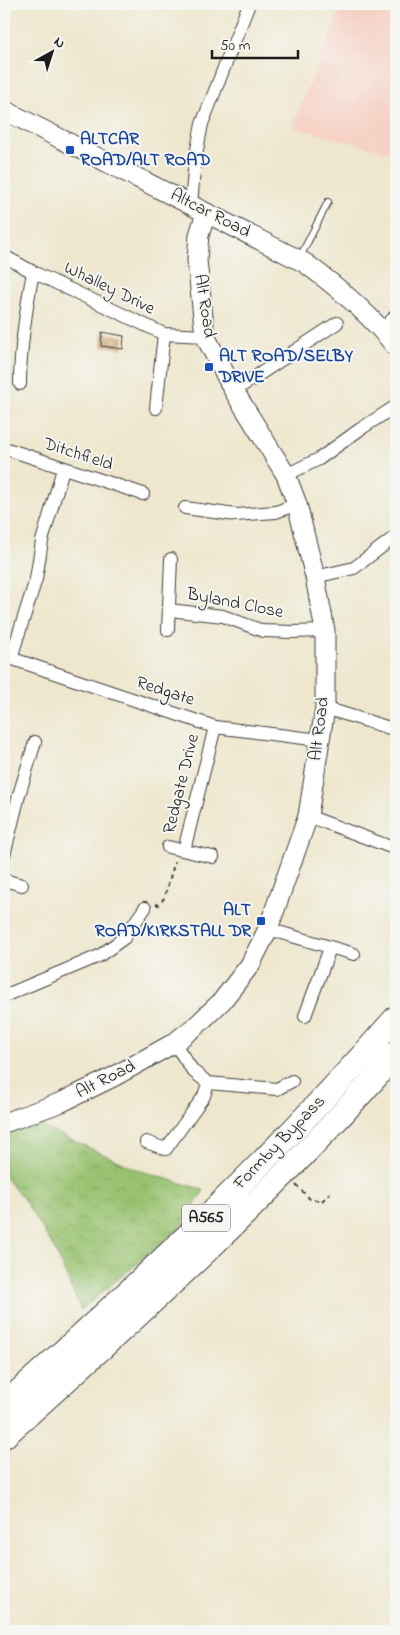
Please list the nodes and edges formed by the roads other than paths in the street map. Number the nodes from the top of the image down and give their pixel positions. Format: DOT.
graph roads {
  1 [pos="249,4"];
  2 [pos="4,110"];
  3 [pos="328,202"];
  4 [pos="198,208"];
  5 [pos="4,256"];
  6 [pos="298,260"];
  7 [pos="33,272"];
  8 [pos="396,315"];
  9 [pos="337,323"];
  10 [pos="383,330"];
  11 [pos="164,334"];
  12 [pos="205,336"];
  13 [pos="396,347"];
  14 [pos="20,384"];
  15 [pos="234,391"];
  16 [pos="144,394"];
  17 [pos="396,406"];
  18 [pos="4,448"];
  19 [pos="63,469"];
  20 [pos="286,476"];
  21 [pos="142,494"];
  22 [pos="297,504"];
  23 [pos="186,508"];
  24 [pos="396,536"];
  25 [pos="171,559"];
  26 [pos="316,577"];
  27 [pos="169,610"];
  28 [pos="168,630"];
  29 [pos="325,630"];
  30 [pos="7,657"];
  31 [pos="325,708"];
  32 [pos="215,727"];
  33 [pos="396,730"];
  34 [pos="320,740"];
  35 [pos="35,742"];
  36 [pos="308,816"];
  37 [pos="396,849"];
  38 [pos="4,856"];
  39 [pos="213,857"];
  40 [pos="4,880"];
  41 [pos="22,886"];
  42 [pos="145,908"];
  43 [pos="268,928"];
  44 [pos="330,948"];
  45 [pos="354,954"];
  46 [pos="4,996"];
  47 [pos="305,1016"];
  48 [pos="396,1018"];
  49 [pos="174,1043"];
  50 [pos="396,1054"];
  51 [pos="292,1081"];
  52 [pos="208,1083"];
  53 [pos="4,1123"];
  54 [pos="146,1142"];
  55 [pos="4,1405"];
  56 [pos="4,1436"];
  1 -- 4 [label="street"];
  2 -- 4 [label="street, Altcar Road"];
  3 -- 6 [label="lane"];
  4 -- 6 [label="street, Altcar Road"];
  4 -- 12 [label="street, Alt Road"];
  5 -- 7 [label="street, Whalley Drive"];
  6 -- 10 [label="street, Altcar Road"];
  7 -- 11 [label="street, Whalley Drive"];
  7 -- 14 [label="street"];
  8 -- 10 [label="street"];
  9 -- 15 [label="street"];
  10 -- 13 [label="street, Altcar Road"];
  11 -- 12 [label="street, Whalley Drive"];
  11 -- 16 [label="street"];
  12 -- 15 [label="street, Alt Road"];
  15 -- 20 [label="street, Alt Road"];
  17 -- 20 [label="street"];
  18 -- 19 [label="street, Ditchfield"];
  19 -- 21 [label="street, Ditchfield"];
  19 -- 30 [label="street"];
  20 -- 22 [label="street, Alt Road"];
  22 -- 23 [label="street"];
  22 -- 26 [label="street, Alt Road"];
  24 -- 26 [label="street"];
  25 -- 27 [label="street, Byland Close"];
  26 -- 29 [label="street, Alt Road"];
  27 -- 28 [label="street, Byland Close"];
  27 -- 29 [label="street, Byland Close"];
  29 -- 31 [label="street, Alt Road"];
  30 -- 32 [label="street, Redgate"];
  31 -- 33 [label="street"];
  31 -- 34 [label="street, Alt Road"];
  32 -- 34 [label="street, Redgate"];
  32 -- 39 [label="street, Redgate Drive"];
  34 -- 36 [label="street, Alt Road"];
  35 -- 38 [label="street"];
  36 -- 37 [label="street"];
  36 -- 43 [label="street, Alt Road"];
  40 -- 41 [label="street"];
  42 -- 46 [label="street"];
  43 -- 44 [label="street"];
  43 -- 49 [label="street, Alt Road"];
  44 -- 45 [label="street"];
  44 -- 47 [label="street"];
  48 -- 55 [label="highway, Formby Bypass / A565"];
  49 -- 52 [label="street"];
  49 -- 53 [label="street, Alt Road"];
  50 -- 56 [label="highway, Formby Bypass / A565"];
  51 -- 52 [label="street"];
  52 -- 54 [label="street"];
}
